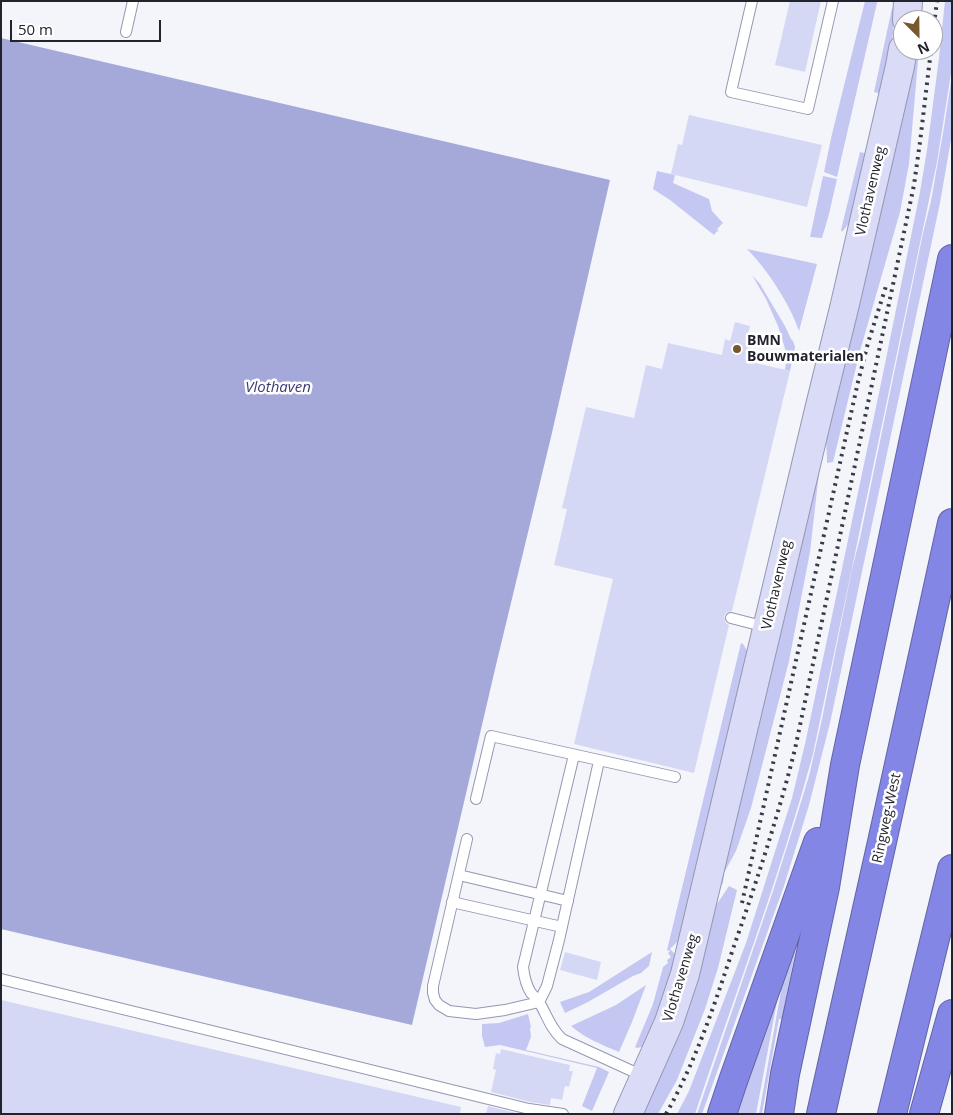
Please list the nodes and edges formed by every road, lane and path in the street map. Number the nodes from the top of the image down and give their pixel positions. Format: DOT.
graph roads {
  1 [pos="133,1"];
  2 [pos="752,1"];
  3 [pos="833,1"];
  4 [pos="126,32"];
  5 [pos="901,60"];
  6 [pos="952,259"];
  7 [pos="952,523"];
  8 [pos="730,618"];
  9 [pos="767,627"];
  10 [pos="574,755"];
  11 [pos="599,761"];
  12 [pos="845,765"];
  13 [pos="675,778"];
  14 [pos="476,799"];
  15 [pos="467,839"];
  16 [pos="952,869"];
  17 [pos="459,875"];
  18 [pos="541,895"];
  19 [pos="568,901"];
  20 [pos="452,902"];
  21 [pos="534,920"];
  22 [pos="562,927"];
  23 [pos="1,980"];
  24 [pos="539,1002"];
  25 [pos="952,1014"];
  26 [pos="644,1076"];
  27 [pos="563,1114"];
  28 [pos="628,1114"];
  29 [pos="722,1114"];
  30 [pos="779,1114"];
  31 [pos="821,1114"];
  32 [pos="892,1114"];
  33 [pos="924,1114"];
  1 -- 4 [label="lane"];
  2 -- 3 [label="lane"];
  5 -- 9 [label="main road, Vlothavenweg"];
  6 -- 12 [label="highway"];
  7 -- 31 [label="highway, Ringweg-West"];
  8 -- 9 [label="lane"];
  9 -- 26 [label="main road, Vlothavenweg"];
  10 -- 11 [label="lane"];
  10 -- 14 [label="lane"];
  10 -- 18 [label="lane"];
  11 -- 13 [label="lane"];
  11 -- 19 [label="lane"];
  12 -- 29 [label="highway"];
  12 -- 30 [label="highway"];
  15 -- 17 [label="lane"];
  16 -- 32 [label="highway"];
  17 -- 18 [label="lane"];
  17 -- 20 [label="lane"];
  18 -- 19 [label="lane"];
  18 -- 21 [label="lane"];
  19 -- 22 [label="lane"];
  20 -- 21 [label="lane"];
  20 -- 24 [label="lane"];
  21 -- 22 [label="lane"];
  21 -- 24 [label="lane"];
  22 -- 24 [label="lane"];
  23 -- 27 [label="lane"];
  24 -- 26 [label="lane"];
  25 -- 33 [label="highway"];
  26 -- 28 [label="main road, Vlothavenweg"];
}
